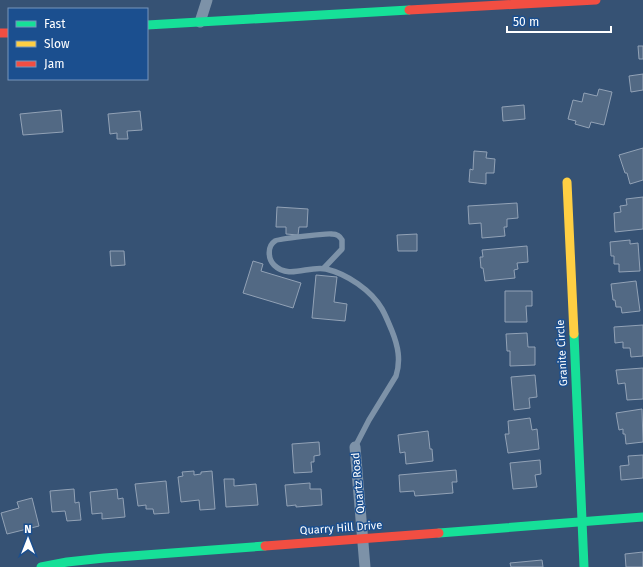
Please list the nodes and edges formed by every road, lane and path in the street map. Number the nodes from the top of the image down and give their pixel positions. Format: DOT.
graph roads {
  1 [pos="207,0"];
  2 [pos="596,0"];
  3 [pos="200,22"];
  4 [pos="148,25"];
  5 [pos="567,182"];
  6 [pos="324,268"];
  7 [pos="355,446"];
  8 [pos="643,518"];
  9 [pos="582,522"];
  10 [pos="363,539"];
  11 [pos="41,567"];
  12 [pos="365,567"];
  13 [pos="584,567"];
  1 -- 3 [label="street"];
  2 -- 3 [label="street"];
  3 -- 4 [label="street"];
  5 -- 9 [label="street, Granite Circle"];
  6 -- 6 [label="lane"];
  6 -- 7 [label="lane"];
  7 -- 10 [label="street, Quartz Road"];
  8 -- 9 [label="street, Quarry Hill Drive"];
  9 -- 10 [label="street, Quarry Hill Drive"];
  9 -- 13 [label="street, Granite Circle"];
  10 -- 11 [label="street, Quarry Hill Drive"];
  10 -- 12 [label="street, Quartz Road"];
}
